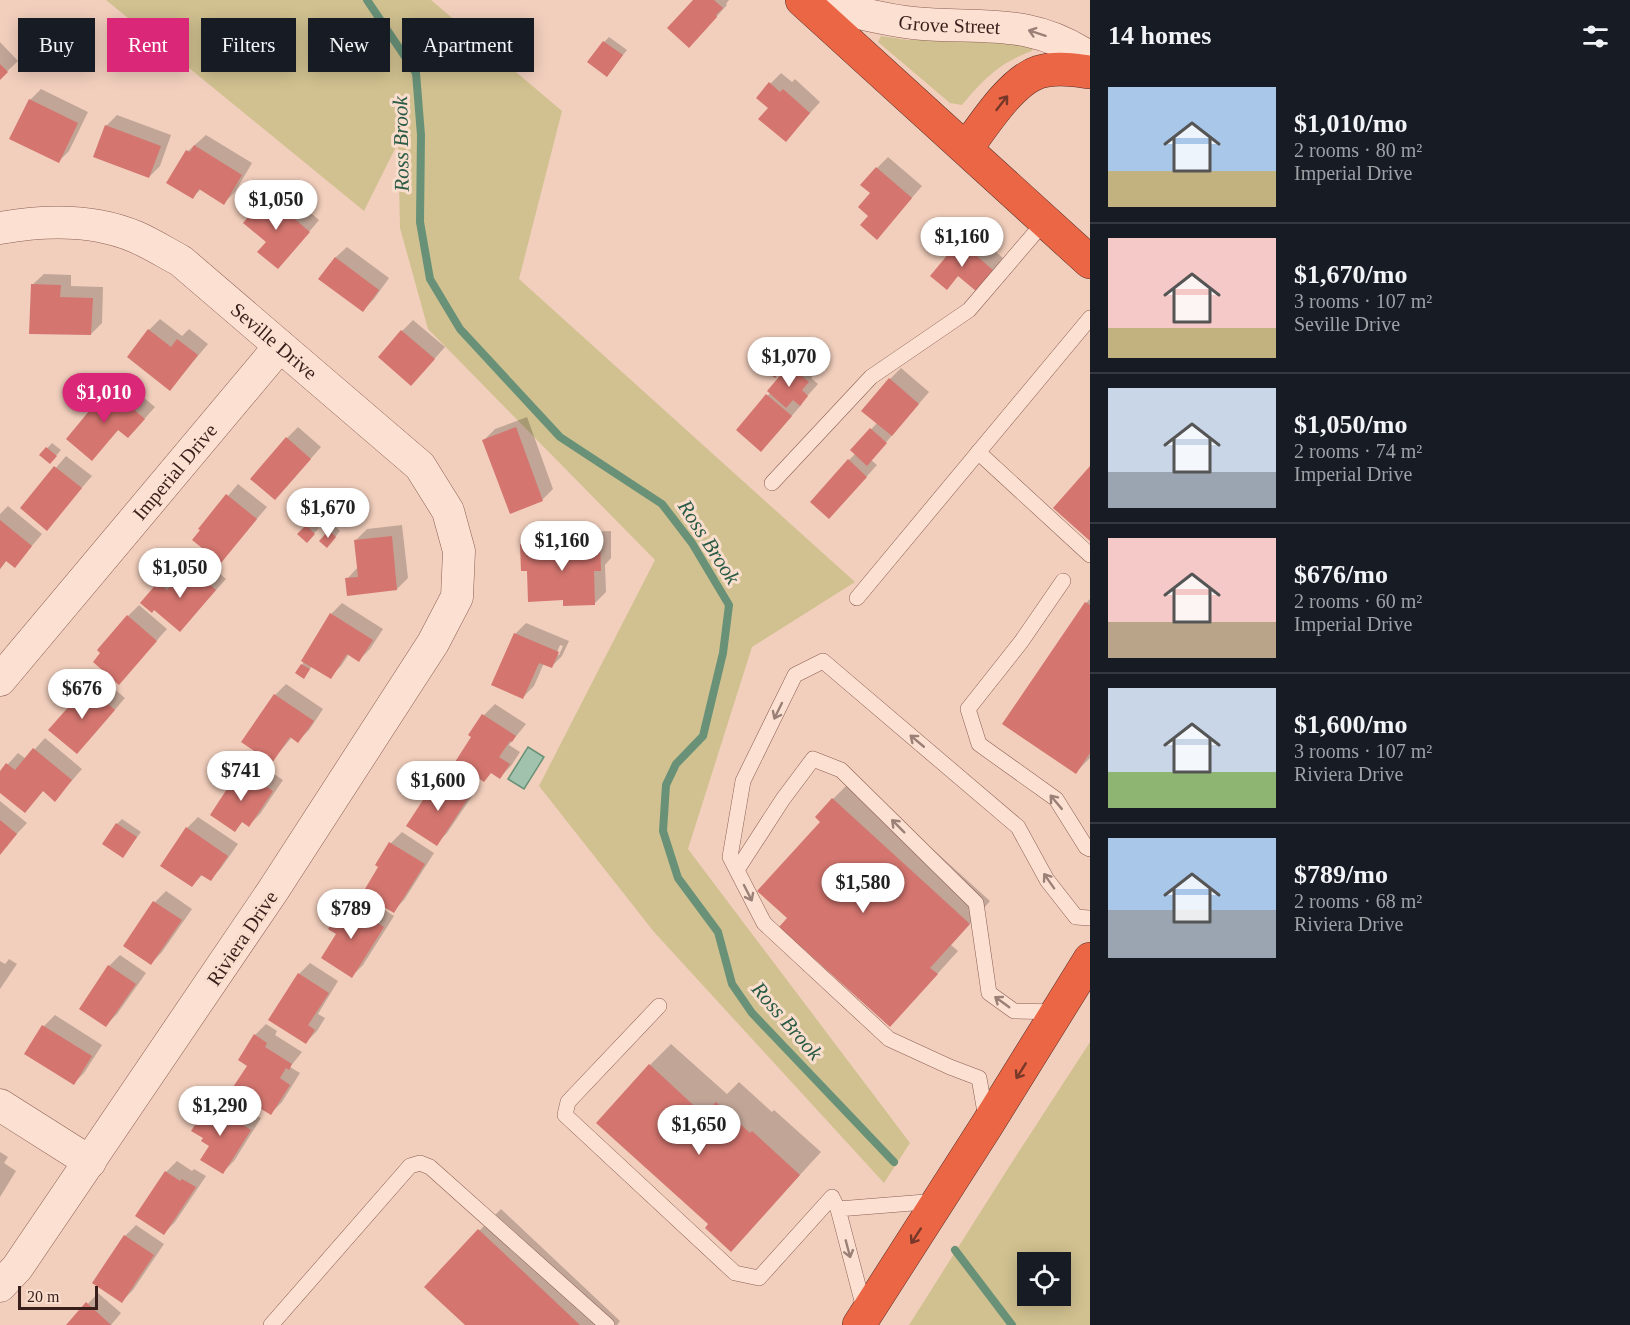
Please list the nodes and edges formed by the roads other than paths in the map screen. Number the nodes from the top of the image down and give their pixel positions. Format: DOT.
graph roads {
  1 [pos="803,0"];
  2 [pos="1090,58"];
  3 [pos="1090,72"];
  4 [pos="966,149"];
  5 [pos="1045,221"];
  6 [pos="0,228"];
  7 [pos="1090,262"];
  8 [pos="1090,318"];
  9 [pos="280,346"];
  10 [pos="978,452"];
  11 [pos="772,483"];
  12 [pos="1090,555"];
  13 [pos="458,576"];
  14 [pos="1063,581"];
  15 [pos="857,598"];
  16 [pos="0,680"];
  17 [pos="1090,849"];
  18 [pos="737,870"];
  19 [pos="1090,918"];
  20 [pos="1090,959"];
  21 [pos="659,1006"];
  22 [pos="1057,1012"];
  23 [pos="0,1106"];
  24 [pos="987,1125"];
  25 [pos="90,1162"];
  26 [pos="938,1202"];
  27 [pos="838,1209"];
  28 [pos="0,1286"];
  29 [pos="862,1320"];
  30 [pos="271,1325"];
  31 [pos="607,1325"];
  2 -- 1 [label="street, Grove Street, one-way"];
  1 -- 4 [label="highway"];
  4 -- 3 [label="highway, one-way"];
  4 -- 5 [label="highway"];
  5 -- 7 [label="highway"];
  5 -- 11 [label="lane"];
  6 -- 9 [label="street, Seville Drive"];
  8 -- 10 [label="lane"];
  9 -- 13 [label="street, Seville Drive"];
  9 -- 16 [label="street, Imperial Drive"];
  10 -- 12 [label="lane"];
  10 -- 15 [label="lane"];
  13 -- 25 [label="street, Riviera Drive"];
  17 -- 14 [label="lane, one-way"];
  19 -- 18 [label="lane, one-way"];
  22 -- 18 [label="lane, one-way"];
  18 -- 24 [label="lane, one-way"];
  20 -- 22 [label="highway"];
  21 -- 27 [label="lane"];
  22 -- 24 [label="highway, one-way"];
  23 -- 25 [label="street"];
  24 -- 26 [label="highway"];
  25 -- 28 [label="street, Riviera Drive"];
  26 -- 27 [label="lane"];
  26 -- 29 [label="highway, one-way"];
  27 -- 29 [label="lane, one-way"];
  30 -- 31 [label="lane"];
}
